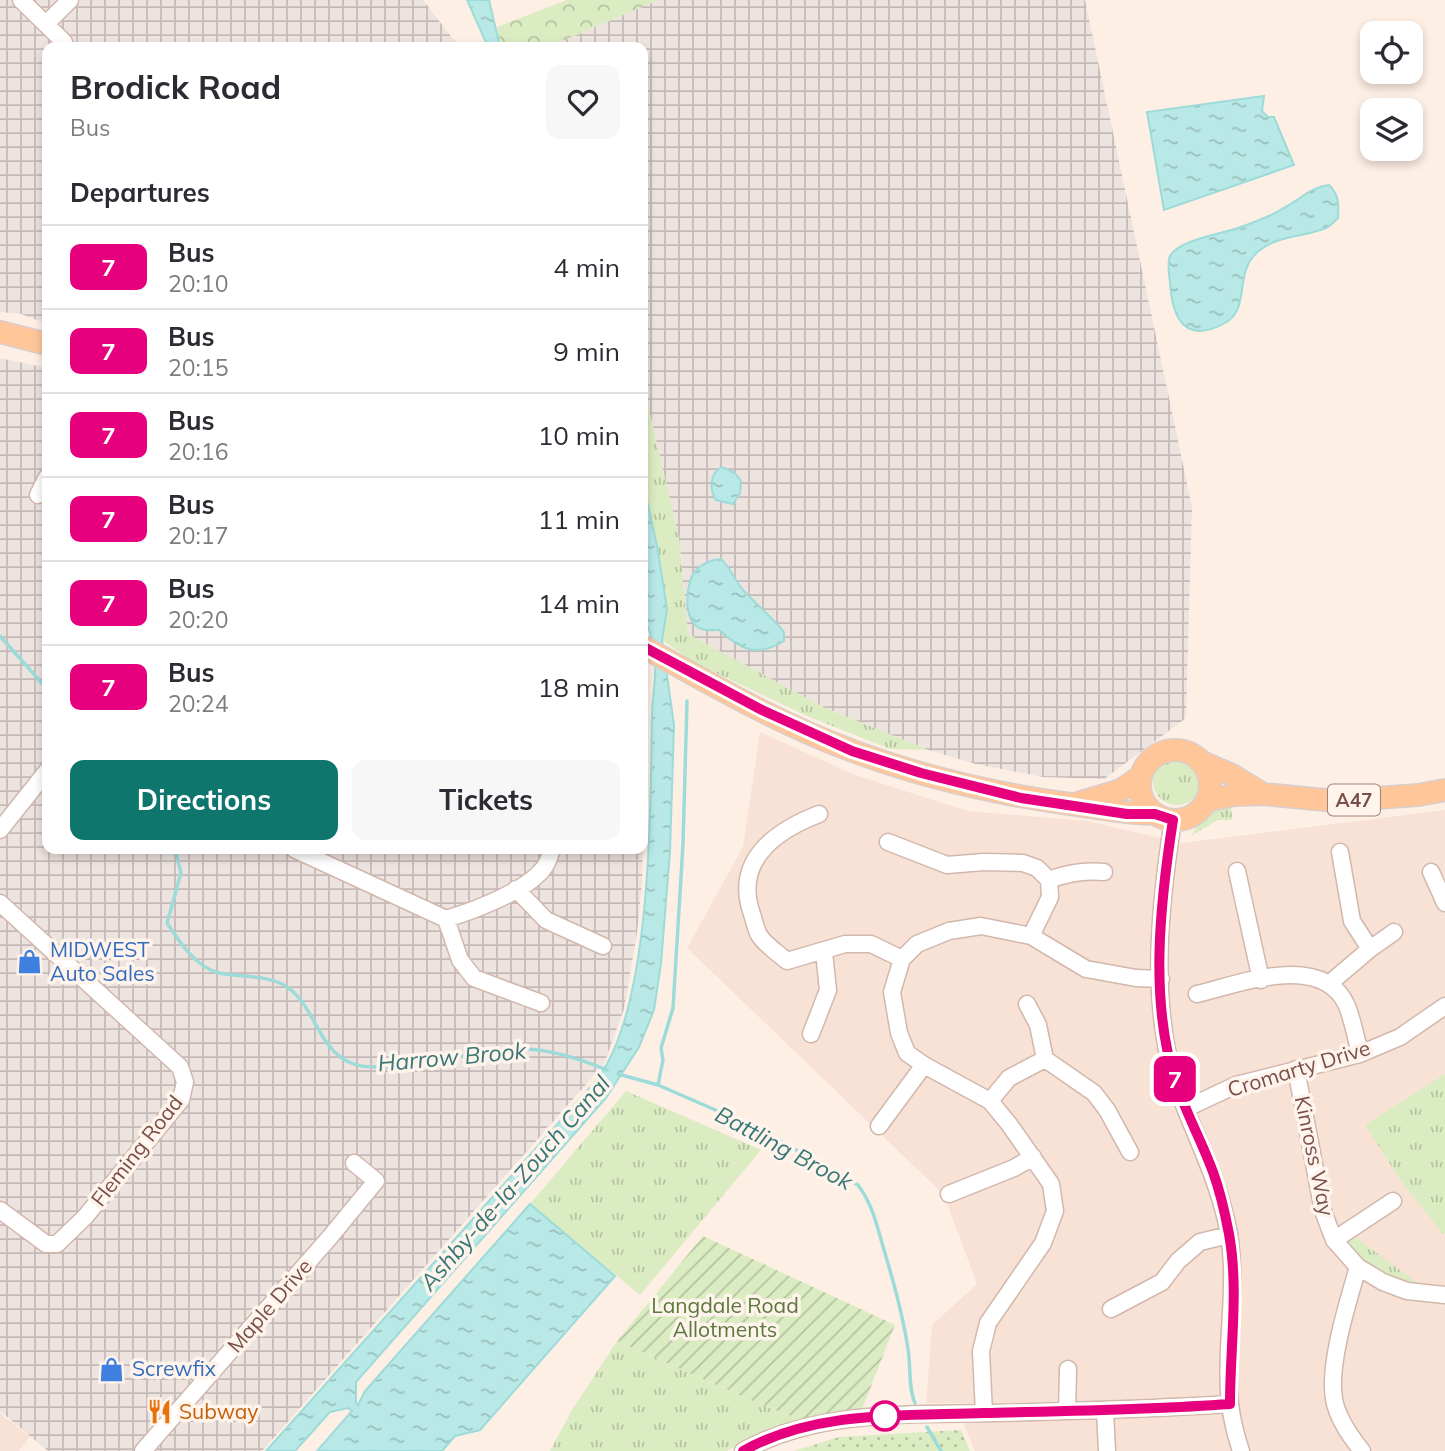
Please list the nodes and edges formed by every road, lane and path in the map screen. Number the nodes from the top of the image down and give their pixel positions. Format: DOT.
graph roads {
  1 [pos="21,0"];
  2 [pos="70,0"];
  3 [pos="46,23"];
  4 [pos="64,42"];
  5 [pos="0,332"];
  6 [pos="42,343"];
  7 [pos="42,487"];
  8 [pos="38,495"];
  9 [pos="648,649"];
  10 [pos="1202,762"];
  11 [pos="42,777"];
  12 [pos="1140,777"];
  13 [pos="1445,790"];
  14 [pos="1263,793"];
  15 [pos="1206,801"];
  16 [pos="1072,804"];
  17 [pos="819,814"];
  18 [pos="1164,817"];
  19 [pos="0,830"];
  20 [pos="888,842"];
  21 [pos="1340,852"];
  22 [pos="305,854"];
  23 [pos="550,854"];
  24 [pos="1237,871"];
  25 [pos="1104,872"];
  26 [pos="1432,872"];
  27 [pos="1049,880"];
  28 [pos="516,889"];
  29 [pos="1443,894"];
  30 [pos="0,903"];
  31 [pos="446,919"];
  32 [pos="1394,932"];
  33 [pos="1031,936"];
  34 [pos="603,946"];
  35 [pos="1370,949"];
  36 [pos="824,952"];
  37 [pos="902,960"];
  38 [pos="1161,979"];
  39 [pos="1261,979"];
  40 [pos="1330,984"];
  41 [pos="1196,994"];
  42 [pos="541,1003"];
  43 [pos="1027,1004"];
  44 [pos="1445,1006"];
  45 [pos="811,1034"];
  46 [pos="1360,1054"];
  47 [pos="1045,1059"];
  48 [pos="924,1065"];
  49 [pos="1296,1069"];
  50 [pos="990,1101"];
  51 [pos="1187,1108"];
  52 [pos="879,1126"];
  53 [pos="1130,1152"];
  54 [pos="1033,1157"];
  55 [pos="354,1163"];
  56 [pos="948,1194"];
  57 [pos="1393,1200"];
  58 [pos="0,1210"];
  59 [pos="1229,1235"];
  60 [pos="1334,1240"];
  61 [pos="1358,1267"];
  62 [pos="1445,1295"];
  63 [pos="1111,1309"];
  64 [pos="1068,1368"];
  65 [pos="1230,1404"];
  66 [pos="1067,1411"];
  67 [pos="1105,1411"];
  68 [pos="984,1413"];
  69 [pos="143,1451"];
  70 [pos="743,1451"];
  71 [pos="1107,1451"];
  72 [pos="1241,1451"];
  73 [pos="1362,1451"];
  1 -- 3 [label="street"];
  2 -- 3 [label="street"];
  3 -- 4 [label="street"];
  5 -- 6 [label="main road"];
  7 -- 8 [label="street"];
  9 -- 16 [label="main road"];
  10 -- 12 [label="main road"];
  10 -- 14 [label="main road, A47"];
  10 -- 15 [label="main road"];
  11 -- 19 [label="street"];
  12 -- 16 [label="main road"];
  12 -- 18 [label="main road"];
  13 -- 14 [label="main road, A47"];
  14 -- 15 [label="main road, A47"];
  15 -- 18 [label="main road"];
  16 -- 18 [label="main road"];
  17 -- 36 [label="street"];
  18 -- 38 [label="street"];
  20 -- 27 [label="street"];
  21 -- 35 [label="street"];
  22 -- 31 [label="street"];
  23 -- 28 [label="street"];
  24 -- 39 [label="street"];
  25 -- 27 [label="street"];
  26 -- 29 [label="street"];
  27 -- 33 [label="street"];
  28 -- 31 [label="street"];
  28 -- 34 [label="street"];
  30 -- 58 [label="street, Fleming Road"];
  31 -- 42 [label="street"];
  32 -- 35 [label="street"];
  33 -- 37 [label="street"];
  33 -- 38 [label="street"];
  35 -- 40 [label="street"];
  36 -- 37 [label="street"];
  36 -- 45 [label="street"];
  37 -- 48 [label="street"];
  38 -- 51 [label="street"];
  39 -- 40 [label="street"];
  39 -- 41 [label="street"];
  40 -- 46 [label="street"];
  43 -- 47 [label="street"];
  44 -- 46 [label="street, Cromarty Drive"];
  46 -- 49 [label="street, Cromarty Drive"];
  47 -- 50 [label="street"];
  47 -- 53 [label="street"];
  48 -- 50 [label="street"];
  48 -- 52 [label="street"];
  49 -- 51 [label="street, Cromarty Drive"];
  49 -- 60 [label="street, Kinross Way"];
  50 -- 54 [label="street"];
  51 -- 59 [label="street"];
  54 -- 56 [label="street"];
  54 -- 68 [label="street"];
  55 -- 69 [label="street, Maple Drive"];
  57 -- 60 [label="street"];
  59 -- 63 [label="street"];
  59 -- 65 [label="street"];
  60 -- 61 [label="street, Kinross Way"];
  61 -- 62 [label="street, Kinross Way"];
  61 -- 73 [label="street"];
  64 -- 66 [label="street"];
  65 -- 67 [label="street"];
  65 -- 72 [label="street"];
  66 -- 67 [label="street"];
  66 -- 68 [label="street"];
  67 -- 71 [label="street"];
  68 -- 70 [label="street"];
}
